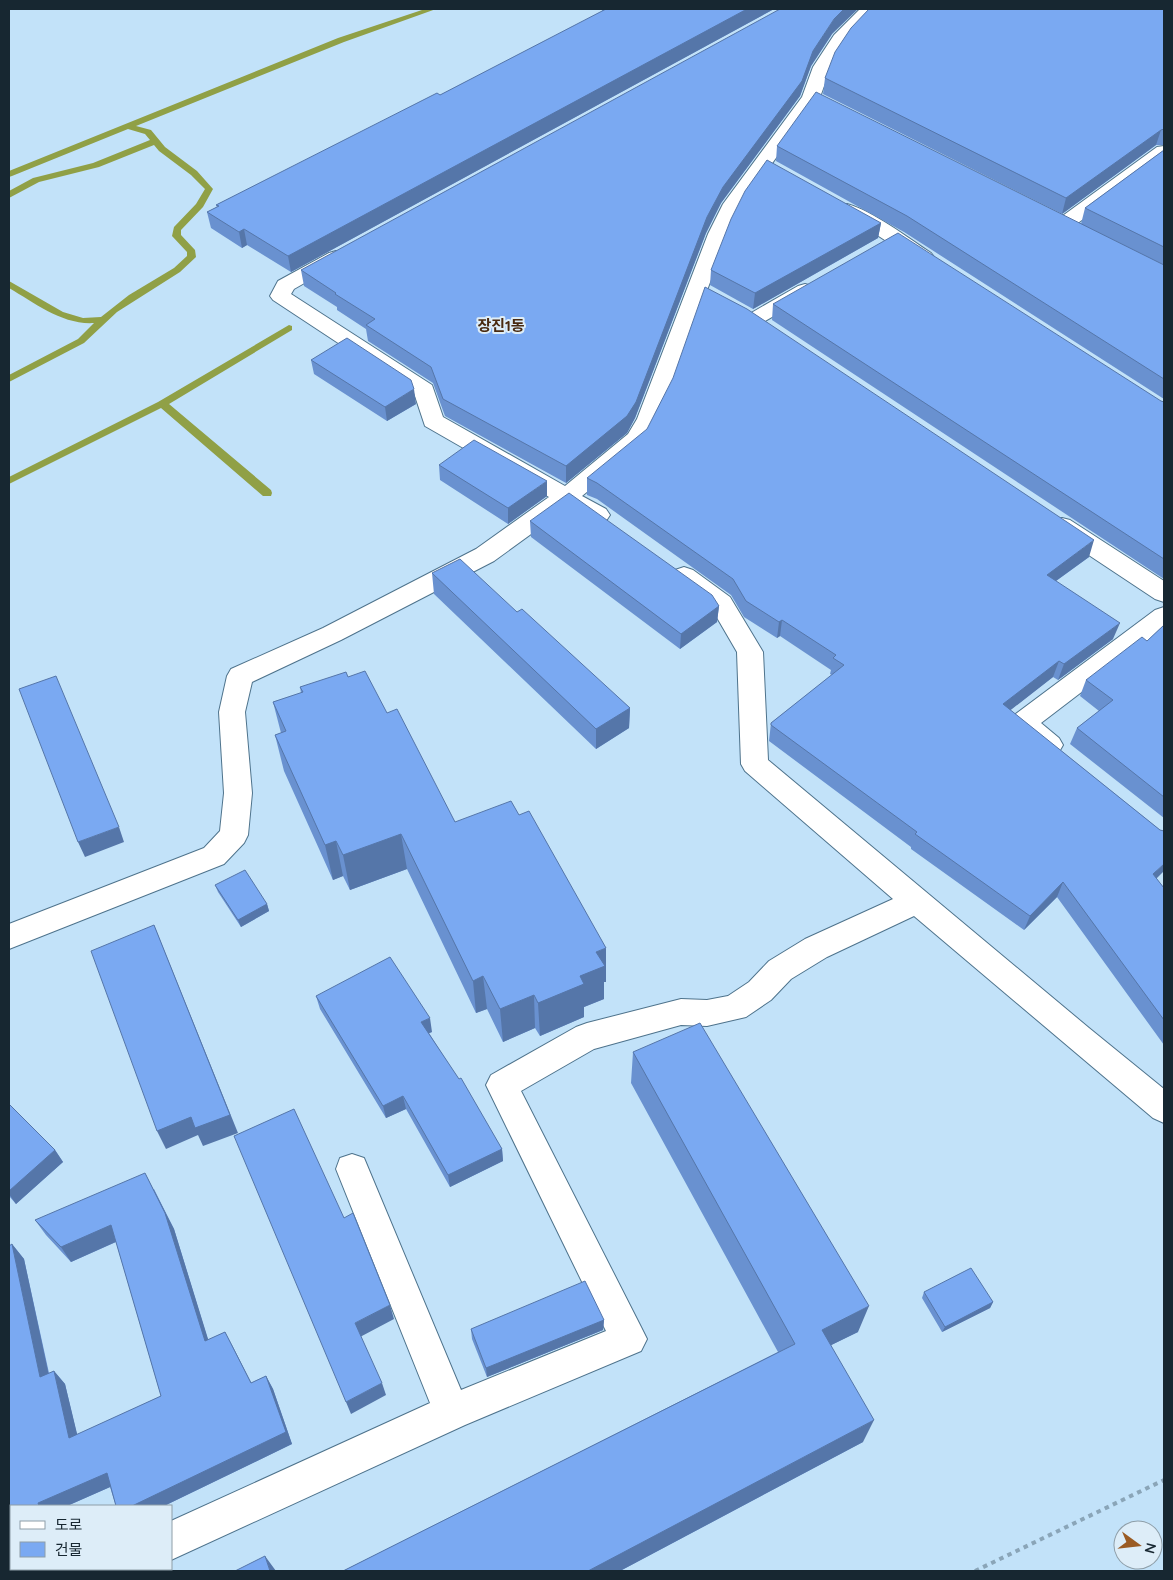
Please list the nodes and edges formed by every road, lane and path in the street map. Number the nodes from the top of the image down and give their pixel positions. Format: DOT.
graph roads {
  1 [pos="871,9"];
  2 [pos="1164,151"];
  3 [pos="831,201"];
  4 [pos="1046,215"];
  5 [pos="353,247"];
  6 [pos="936,265"];
  7 [pos="820,281"];
  8 [pos="753,321"];
  9 [pos="567,496"];
  10 [pos="1041,511"];
  11 [pos="620,530"];
  12 [pos="666,564"];
  13 [pos="1164,594"];
  14 [pos="1164,616"];
  15 [pos="1067,759"];
  16 [pos="917,901"];
  17 [pos="9,937"];
  18 [pos="1164,1108"];
  19 [pos="352,1169"];
  20 [pos="452,1412"];
  21 [pos="1164,1480"];
  22 [pos="172,1541"];
  23 [pos="975,1571"];
  1 -- 9 [label="street"];
  2 -- 4 [label="street"];
  3 -- 6 [label="street"];
  5 -- 9 [label="street"];
  7 -- 8 [label="street"];
  9 -- 11 [label="street"];
  9 -- 17 [label="street"];
  10 -- 13 [label="street"];
  12 -- 16 [label="street"];
  14 -- 15 [label="street"];
  16 -- 18 [label="street"];
  16 -- 20 [label="street"];
  19 -- 20 [label="street"];
  20 -- 22 [label="street"];
  21 -- 23 [label="path"];
}
